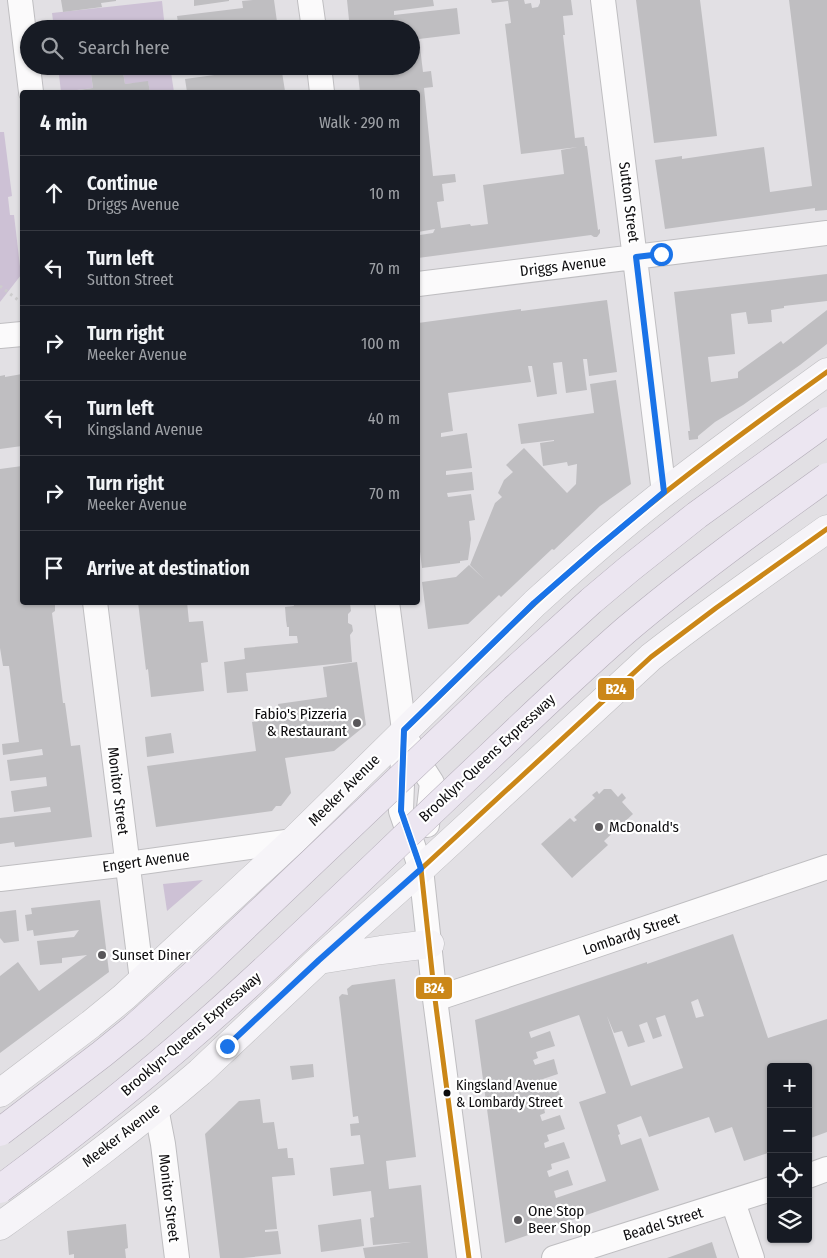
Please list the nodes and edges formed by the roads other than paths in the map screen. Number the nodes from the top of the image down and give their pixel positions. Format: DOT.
graph roads {
  1 [pos="20,0"];
  2 [pos="310,0"];
  3 [pos="603,0"];
  4 [pos="22,20"];
  5 [pos="313,20"];
  6 [pos="29,75"];
  7 [pos="320,75"];
  8 [pos="31,90"];
  9 [pos="322,90"];
  10 [pos="827,233"];
  11 [pos="636,257"];
  12 [pos="420,284"];
  13 [pos="20,334"];
  14 [pos="0,336"];
  15 [pos="827,372"];
  16 [pos="827,421"];
  17 [pos="827,478"];
  18 [pos="664,492"];
  19 [pos="827,529"];
  20 [pos="95,605"];
  21 [pos="387,605"];
  22 [pos="404,730"];
  23 [pos="293,841"];
  24 [pos="128,864"];
  25 [pos="827,868"];
  26 [pos="421,869"];
  27 [pos="0,880"];
  28 [pos="430,944"];
  29 [pos="319,960"];
  30 [pos="142,980"];
  31 [pos="435,999"];
  32 [pos="0,1093"];
  33 [pos="156,1108"];
  34 [pos="0,1132"];
  35 [pos="827,1170"];
  36 [pos="812,1175"];
  37 [pos="0,1189"];
  38 [pos="767,1190"];
  39 [pos="733,1202"];
  40 [pos="0,1226"];
  41 [pos="177,1258"];
  42 [pos="469,1258"];
  43 [pos="554,1258"];
  44 [pos="752,1258"];
  1 -- 4 [label="street"];
  2 -- 5 [label="street"];
  3 -- 11 [label="street, Sutton Street"];
  6 -- 8 [label="street"];
  7 -- 9 [label="street"];
  10 -- 11 [label="street, Driggs Avenue"];
  11 -- 12 [label="street, Driggs Avenue"];
  11 -- 18 [label="street, Sutton Street"];
  13 -- 14 [label="street"];
  15 -- 18 [label="main road, Meeker Avenue"];
  16 -- 34 [label="highway, bridge"];
  17 -- 37 [label="highway, Brooklyn-Queens Expressway, bridge"];
  18 -- 22 [label="main road, Meeker Avenue"];
  19 -- 26 [label="main road, Meeker Avenue"];
  20 -- 24 [label="street, Monitor Street"];
  21 -- 22 [label="street"];
  22 -- 23 [label="main road, Meeker Avenue"];
  22 -- 26 [label="street"];
  23 -- 24 [label="street, Engert Avenue"];
  23 -- 30 [label="main road, Meeker Avenue"];
  24 -- 27 [label="street, Engert Avenue"];
  24 -- 30 [label="street, Monitor Street"];
  25 -- 31 [label="street, Lombardy Street"];
  26 -- 28 [label="street"];
  26 -- 29 [label="main road, Meeker Avenue"];
  28 -- 29 [label="main road"];
  28 -- 31 [label="street"];
  29 -- 33 [label="main road, Meeker Avenue"];
  30 -- 32 [label="main road, Meeker Avenue"];
  31 -- 42 [label="street"];
  33 -- 40 [label="main road, Meeker Avenue"];
  33 -- 41 [label="street, Monitor Street"];
  35 -- 36 [label="street"];
  38 -- 39 [label="street, Beadel Street"];
  39 -- 43 [label="street, Beadel Street"];
  39 -- 44 [label="street"];
}
